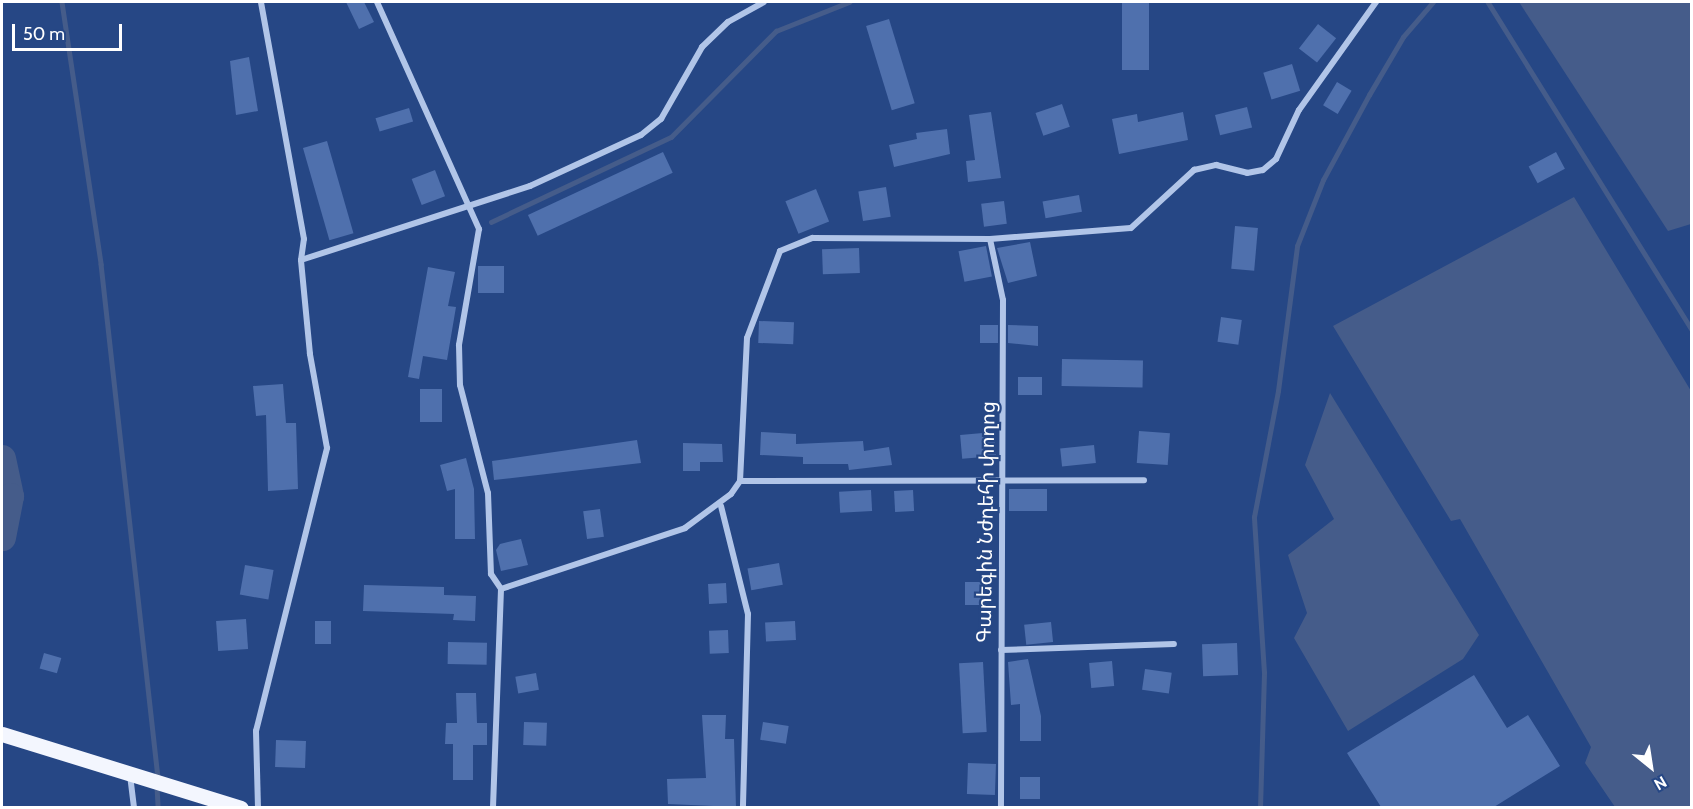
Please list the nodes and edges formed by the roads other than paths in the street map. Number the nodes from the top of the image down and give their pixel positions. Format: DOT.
graph roads {
  1 [pos="261,2"];
  2 [pos="377,2"];
  3 [pos="764,2"];
  4 [pos="1376,2"];
  5 [pos="472,205"];
  6 [pos="990,239"];
  7 [pos="301,260"];
  8 [pos="1006,479"];
  9 [pos="1144,480"];
  10 [pos="740,481"];
  11 [pos="721,506"];
  12 [pos="501,589"];
  13 [pos="1174,644"];
  14 [pos="1001,650"];
  15 [pos="8,736"];
  16 [pos="129,770"];
  17 [pos="134,807"];
  18 [pos="241,807"];
  19 [pos="258,807"];
  20 [pos="494,807"];
  21 [pos="744,807"];
  22 [pos="1001,807"];
  1 -- 7 [label="street"];
  2 -- 5 [label="street"];
  3 -- 5 [label="street"];
  4 -- 6 [label="street"];
  5 -- 7 [label="street"];
  5 -- 12 [label="street"];
  6 -- 8 [label="street, Գարեգին Նժդեհի փողոց"];
  6 -- 10 [label="street"];
  7 -- 19 [label="street"];
  8 -- 9 [label="street"];
  8 -- 10 [label="street"];
  8 -- 14 [label="street, Գարեգին Նժդեհի փողոց"];
  10 -- 11 [label="street"];
  11 -- 12 [label="street"];
  11 -- 21 [label="street"];
  12 -- 20 [label="street"];
  13 -- 14 [label="street"];
  14 -- 22 [label="street, Գարեգին Նժդեհի փողոց"];
  15 -- 16 [label="main road"];
  16 -- 17 [label="street"];
  16 -- 18 [label="main road"];
}
